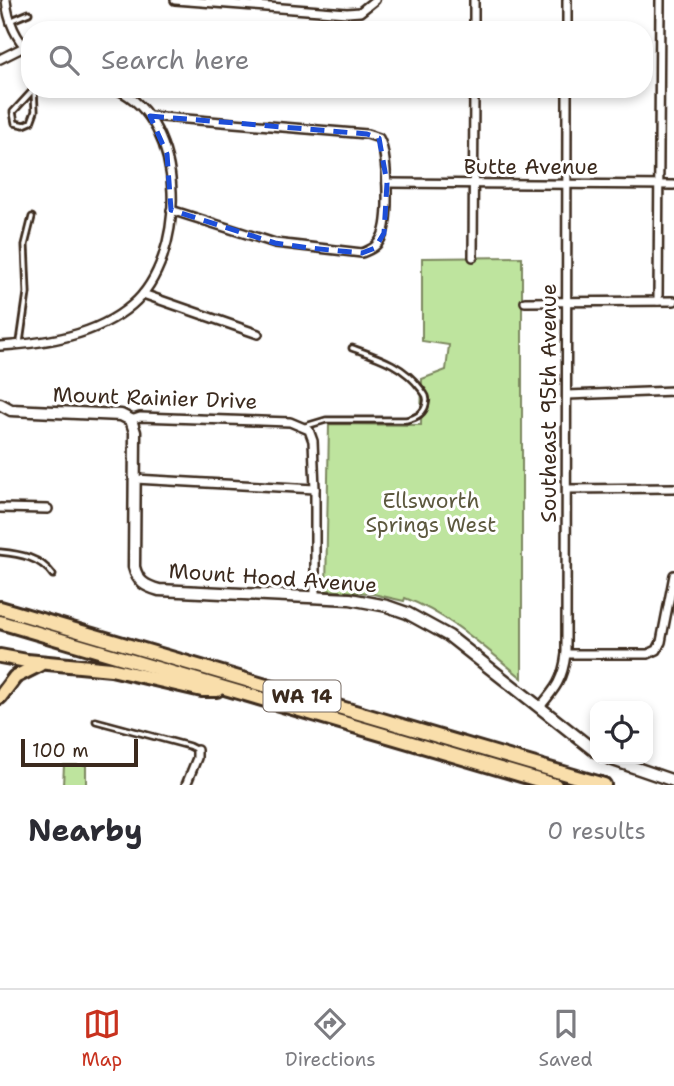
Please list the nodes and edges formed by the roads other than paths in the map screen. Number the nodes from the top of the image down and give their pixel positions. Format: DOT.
graph roads {
  1 [pos="6,0"];
  2 [pos="175,0"];
  3 [pos="474,0"];
  4 [pos="567,0"];
  5 [pos="660,0"];
  6 [pos="374,3"];
  7 [pos="29,13"];
  8 [pos="10,21"];
  9 [pos="474,21"];
  10 [pos="567,21"];
  11 [pos="21,40"];
  12 [pos="21,52"];
  13 [pos="0,60"];
  14 [pos="26,98"];
  15 [pos="34,98"];
  16 [pos="130,98"];
  17 [pos="474,98"];
  18 [pos="567,98"];
  19 [pos="150,116"];
  20 [pos="387,183"];
  21 [pos="473,184"];
  22 [pos="566,184"];
  23 [pos="659,186"];
  24 [pos="674,186"];
  25 [pos="171,210"];
  26 [pos="32,217"];
  27 [pos="473,257"];
  28 [pos="144,294"];
  29 [pos="658,301"];
  30 [pos="674,301"];
  31 [pos="525,302"];
  32 [pos="565,302"];
  33 [pos="258,334"];
  34 [pos="19,344"];
  35 [pos="0,345"];
  36 [pos="352,348"];
  37 [pos="674,391"];
  38 [pos="567,394"];
  39 [pos="0,404"];
  40 [pos="131,420"];
  41 [pos="307,429"];
  42 [pos="135,479"];
  43 [pos="674,488"];
  44 [pos="315,489"];
  45 [pos="567,489"];
  46 [pos="0,508"];
  47 [pos="48,509"];
  48 [pos="0,552"];
  49 [pos="52,575"];
  50 [pos="674,575"];
  51 [pos="315,597"];
  52 [pos="0,608"];
  53 [pos="0,622"];
  54 [pos="566,654"];
  55 [pos="0,656"];
  56 [pos="44,663"];
  57 [pos="227,689"];
  58 [pos="0,697"];
  59 [pos="539,708"];
  60 [pos="96,721"];
  61 [pos="590,747"];
  62 [pos="197,750"];
  63 [pos="622,764"];
  64 [pos="674,781"];
  65 [pos="186,785"];
  66 [pos="555,785"];
  67 [pos="604,785"];
  1 -- 8 [label="street"];
  2 -- 6 [label="street"];
  3 -- 9 [label="street"];
  4 -- 10 [label="street"];
  5 -- 23 [label="street"];
  7 -- 8 [label="lane"];
  8 -- 11 [label="street"];
  12 -- 13 [label="street"];
  14 -- 15 [label="lane"];
  16 -- 19 [label="street"];
  17 -- 21 [label="street"];
  18 -- 22 [label="street, Southeast 95th Avenue"];
  19 -- 20 [label="street"];
  19 -- 25 [label="street"];
  20 -- 21 [label="street, Butte Avenue"];
  20 -- 25 [label="street"];
  21 -- 22 [label="street, Butte Avenue"];
  21 -- 27 [label="street"];
  22 -- 23 [label="street, Butte Avenue"];
  22 -- 32 [label="street, Southeast 95th Avenue"];
  23 -- 24 [label="street, Butte Avenue"];
  23 -- 29 [label="street"];
  25 -- 28 [label="street"];
  26 -- 34 [label="lane"];
  28 -- 33 [label="street"];
  28 -- 34 [label="street"];
  29 -- 30 [label="street"];
  29 -- 32 [label="street"];
  31 -- 32 [label="street"];
  32 -- 38 [label="street, Southeast 95th Avenue"];
  34 -- 35 [label="street"];
  36 -- 41 [label="lane"];
  37 -- 38 [label="street"];
  38 -- 45 [label="street, Southeast 95th Avenue"];
  39 -- 40 [label="street, Mount Rainier Drive"];
  40 -- 41 [label="street, Mount Rainier Drive"];
  40 -- 42 [label="street"];
  41 -- 44 [label="street"];
  42 -- 44 [label="street"];
  42 -- 51 [label="street, Mount Hood Avenue"];
  43 -- 45 [label="street"];
  44 -- 51 [label="street"];
  45 -- 54 [label="street, Southeast 95th Avenue"];
  46 -- 47 [label="street"];
  48 -- 49 [label="lane"];
  50 -- 54 [label="street"];
  51 -- 59 [label="street, Mount Hood Avenue"];
  52 -- 67 [label="highway, WA 14"];
  53 -- 57 [label="highway, WA 14"];
  54 -- 59 [label="street, Southeast 95th Avenue"];
  55 -- 56 [label="highway"];
  56 -- 57 [label="highway"];
  56 -- 58 [label="highway"];
  57 -- 66 [label="highway, WA 14"];
  59 -- 61 [label="street, Mount Hood Avenue"];
  60 -- 62 [label="lane"];
  62 -- 65 [label="street"];
  63 -- 64 [label="street"];
}
